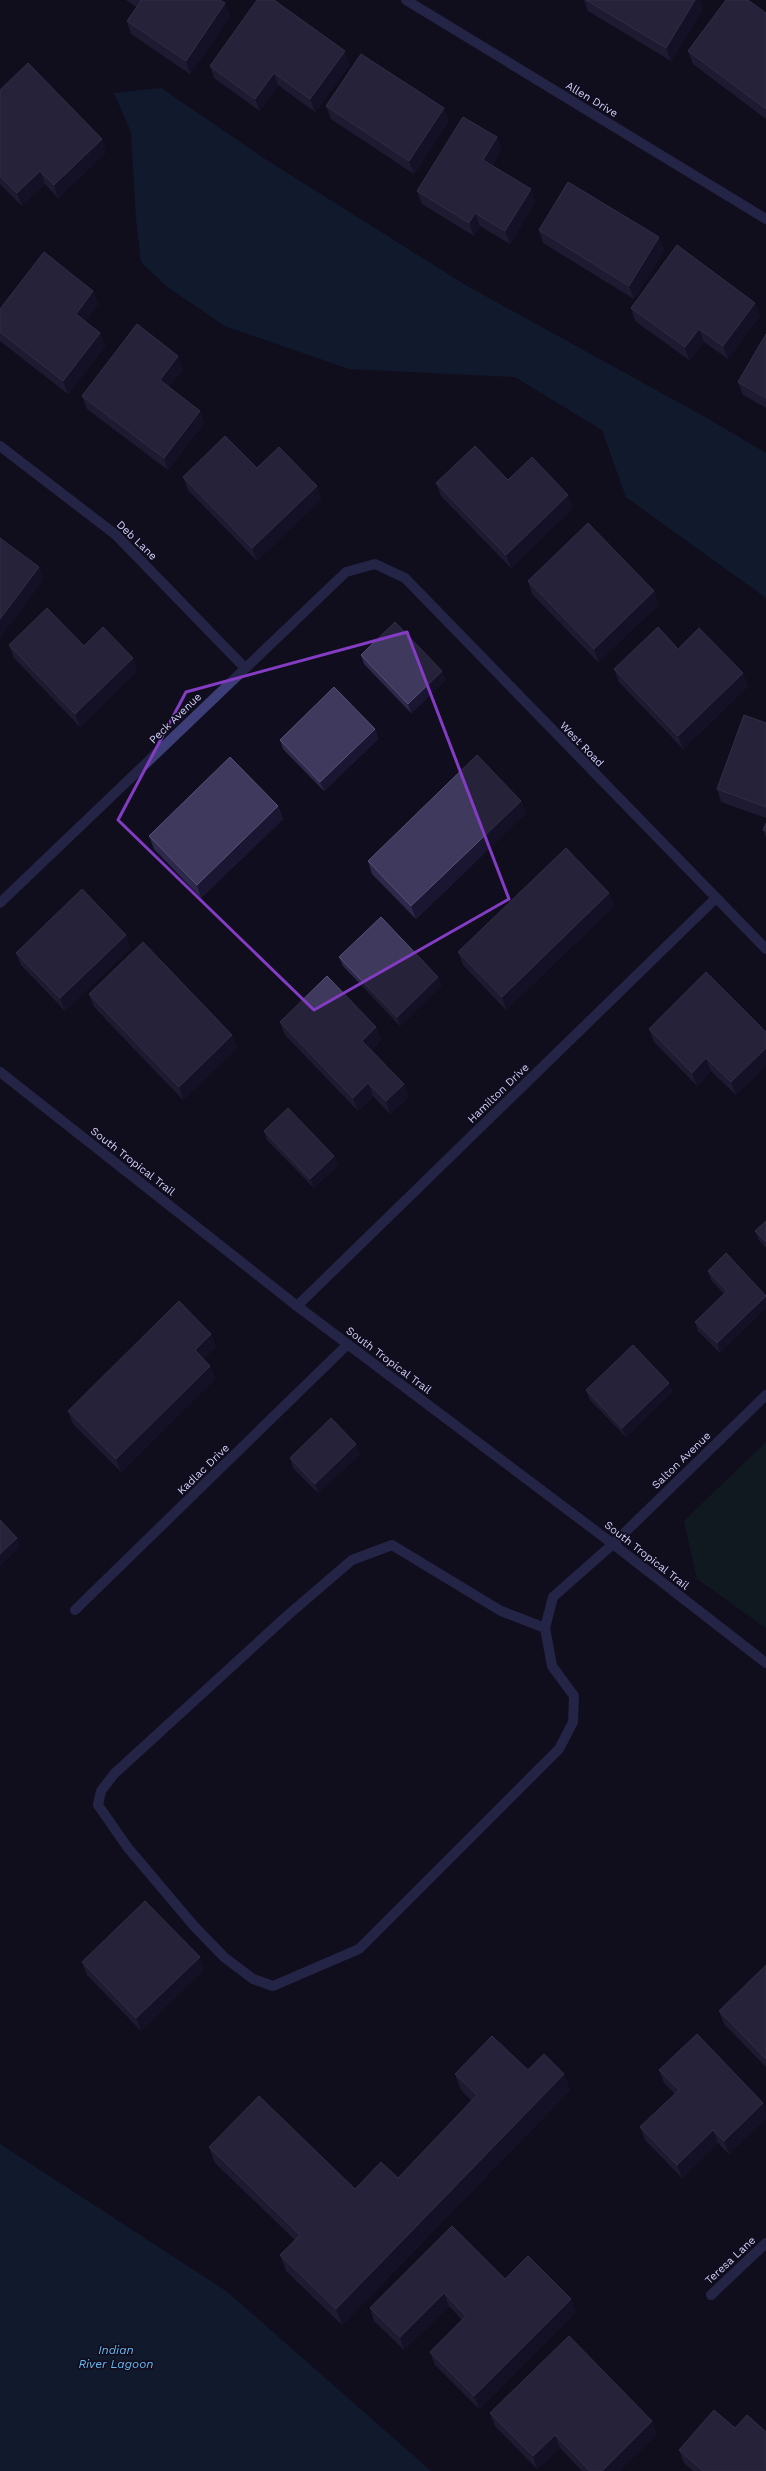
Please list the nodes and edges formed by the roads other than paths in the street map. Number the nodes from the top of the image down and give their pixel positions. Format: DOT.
graph roads {
  1 [pos="406,0"];
  2 [pos="766,219"];
  3 [pos="0,446"];
  4 [pos="375,564"];
  5 [pos="244,667"];
  6 [pos="716,898"];
  7 [pos="0,903"];
  8 [pos="766,949"];
  9 [pos="0,1072"];
  10 [pos="297,1306"];
  11 [pos="348,1344"];
  12 [pos="766,1394"];
  13 [pos="613,1544"];
  14 [pos="75,1610"];
  15 [pos="545,1628"];
  16 [pos="766,1663"];
  17 [pos="766,2243"];
  18 [pos="711,2295"];
  1 -- 2 [label="street, Allen Drive"];
  3 -- 5 [label="street, Deb Lane"];
  4 -- 5 [label="street, Peck Avenue"];
  4 -- 6 [label="street, West Road"];
  5 -- 7 [label="street, Peck Avenue"];
  6 -- 8 [label="street, West Road"];
  6 -- 10 [label="street, Hamilton Drive"];
  9 -- 10 [label="street, South Tropical Trail"];
  10 -- 11 [label="street, South Tropical Trail"];
  11 -- 13 [label="street, South Tropical Trail"];
  11 -- 14 [label="street, Kadlac Drive"];
  12 -- 13 [label="street, Salton Avenue"];
  13 -- 15 [label="street, Salton Avenue"];
  13 -- 16 [label="street, South Tropical Trail"];
  15 -- 15 [label="street"];
  17 -- 18 [label="street, Teresa Lane"];
}
